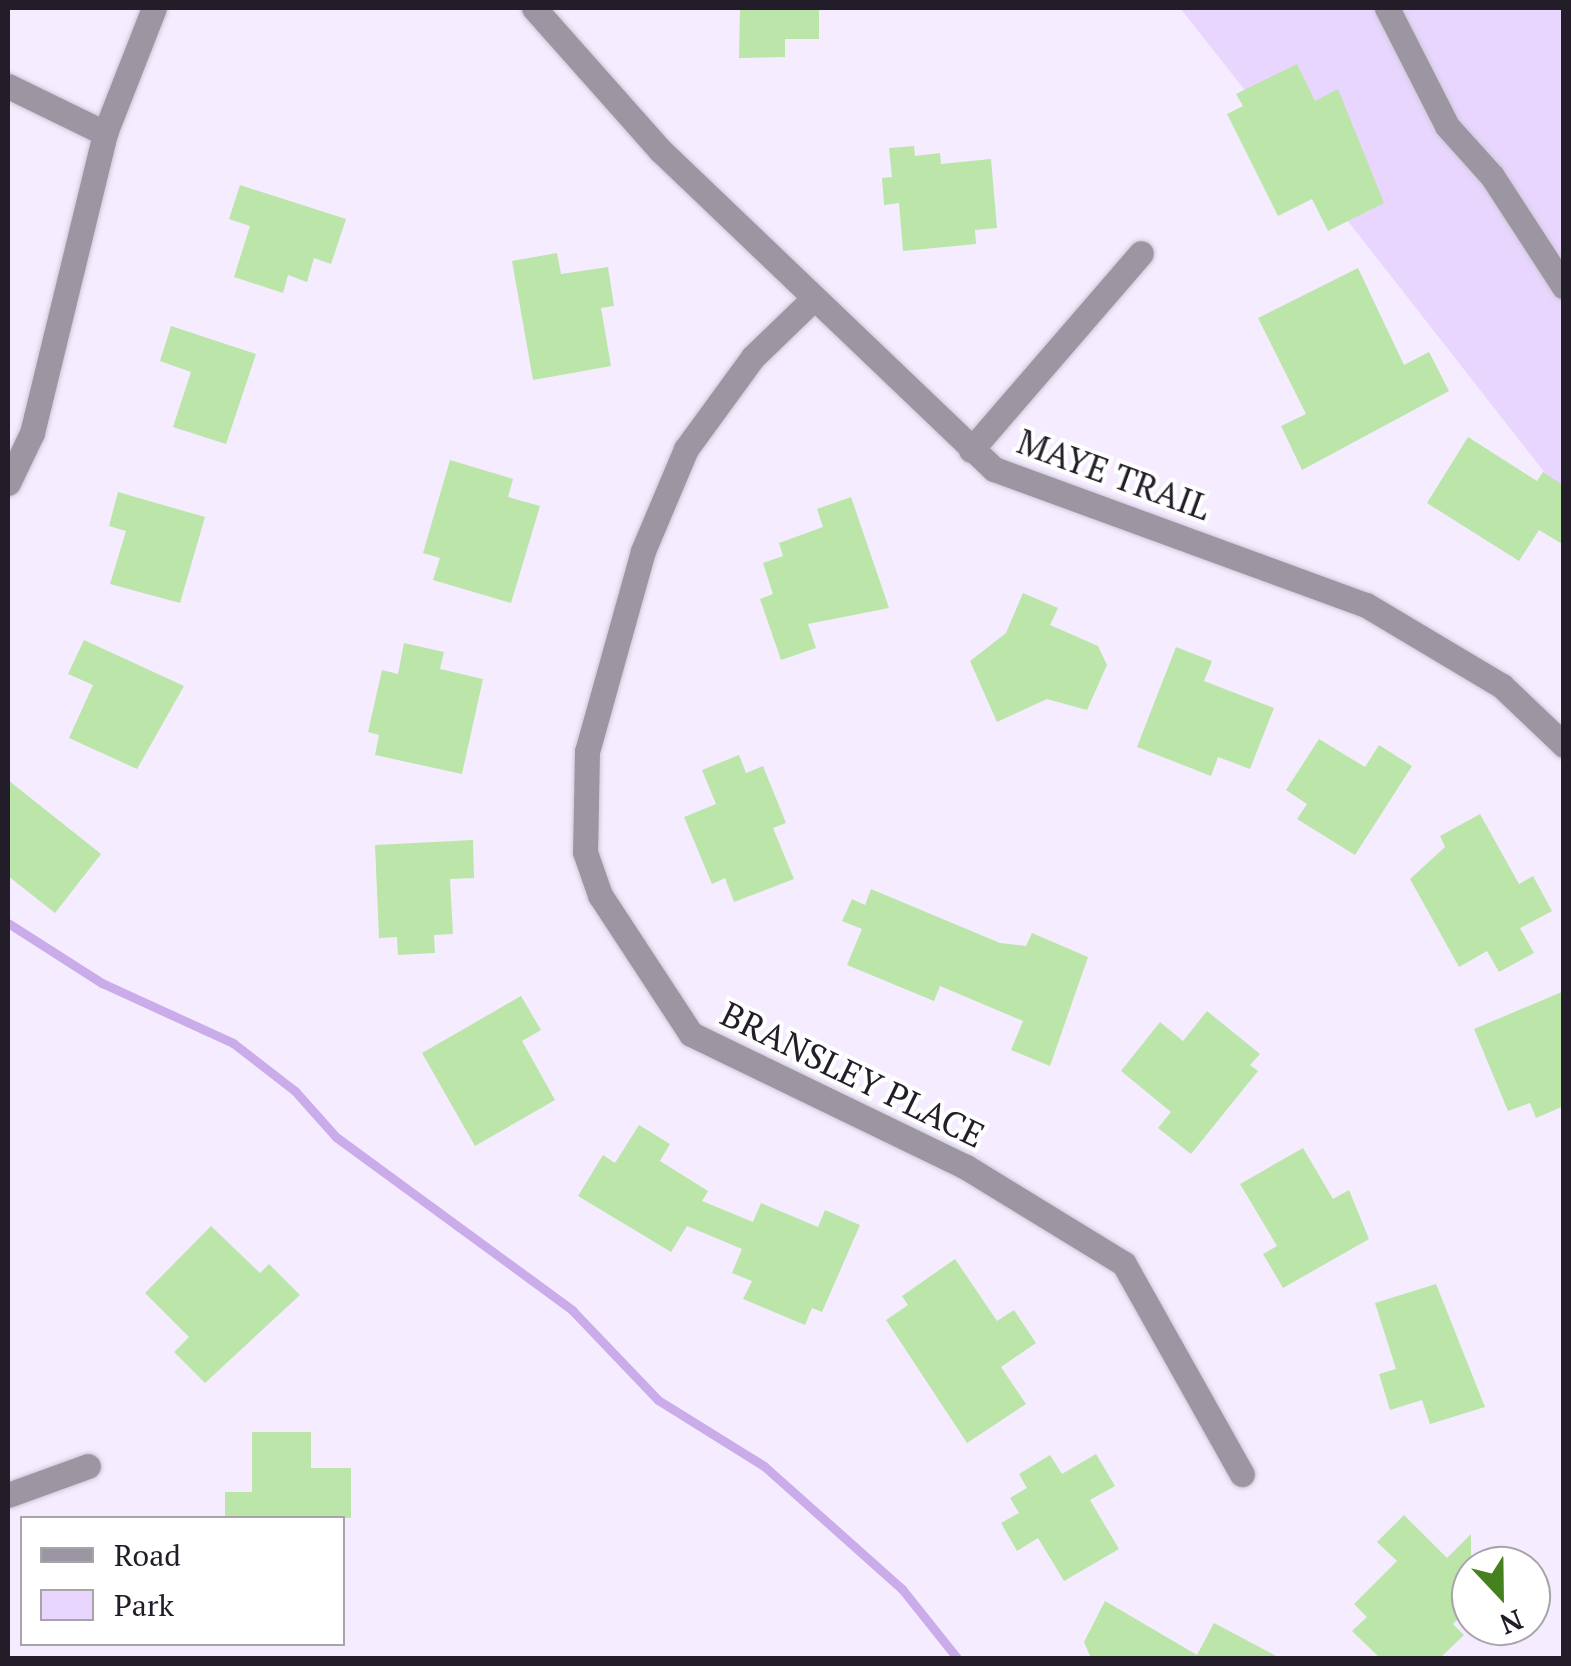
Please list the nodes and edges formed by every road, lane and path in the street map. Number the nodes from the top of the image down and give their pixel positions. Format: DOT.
graph roads {
  1 [pos="154,8"];
  2 [pos="534,8"];
  3 [pos="1387,8"];
  4 [pos="8,86"];
  5 [pos="105,132"];
  6 [pos="1141,253"];
  7 [pos="1564,287"];
  8 [pos="811,301"];
  9 [pos="970,450"];
  10 [pos="8,483"];
  11 [pos="1564,746"];
  12 [pos="88,1466"];
  13 [pos="1242,1474"];
  14 [pos="8,1496"];
  1 -- 5 [label="street"];
  2 -- 8 [label="street, MAYE TRAIL"];
  3 -- 7 [label="street"];
  4 -- 5 [label="street"];
  5 -- 10 [label="street"];
  6 -- 9 [label="street"];
  8 -- 9 [label="street, MAYE TRAIL"];
  8 -- 13 [label="street, BRANSLEY PLACE"];
  9 -- 11 [label="street, MAYE TRAIL"];
  12 -- 14 [label="street"];
}
